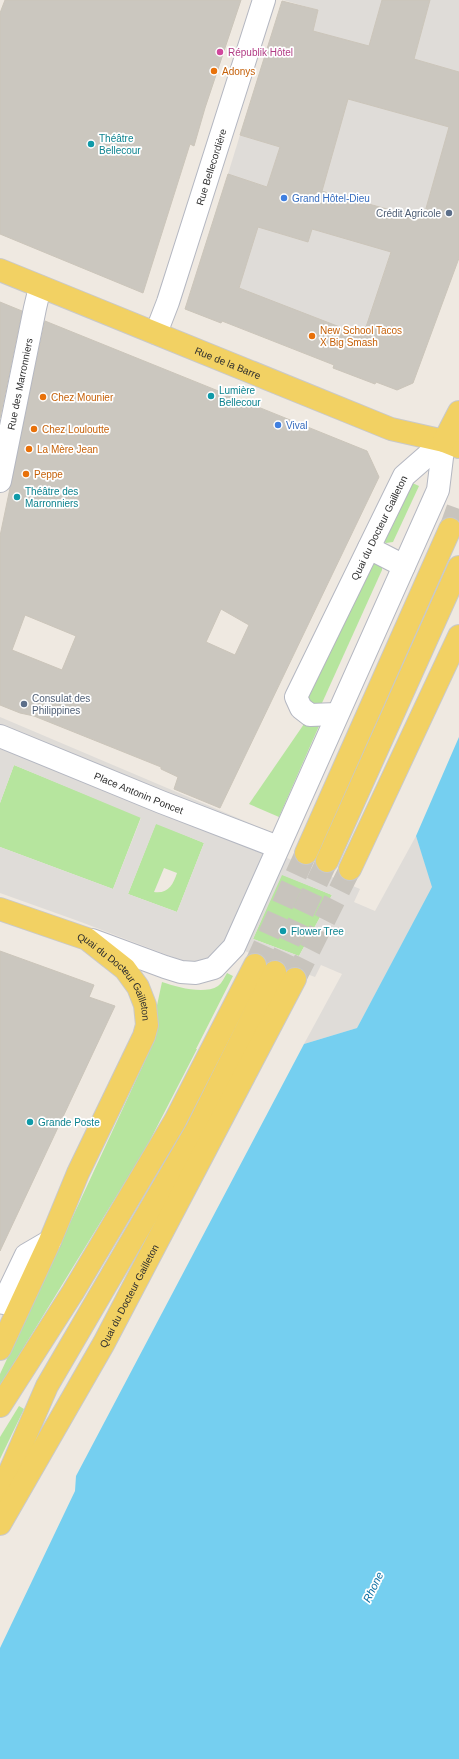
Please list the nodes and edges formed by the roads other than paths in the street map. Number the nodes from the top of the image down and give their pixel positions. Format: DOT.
graph roads {
  1 [pos="264,0"];
  2 [pos="0,270"];
  3 [pos="40,286"];
  4 [pos="156,333"];
  5 [pos="459,412"];
  6 [pos="451,444"];
  7 [pos="0,481"];
  8 [pos="450,529"];
  9 [pos="369,548"];
  10 [pos="404,566"];
  11 [pos="459,567"];
  12 [pos="459,636"];
  13 [pos="337,714"];
  14 [pos="0,736"];
  15 [pos="278,847"];
  16 [pos="306,853"];
  17 [pos="327,861"];
  18 [pos="350,869"];
  19 [pos="0,909"];
  20 [pos="87,938"];
  21 [pos="255,965"];
  22 [pos="50,1241"];
  23 [pos="0,1302"];
  24 [pos="0,1349"];
  25 [pos="0,1406"];
  26 [pos="0,1494"];
  27 [pos="0,1524"];
  1 -- 4 [label="street, Rue Bellecordière"];
  2 -- 3 [label="main road, Rue de la Barre"];
  3 -- 4 [label="main road, Rue de la Barre"];
  3 -- 7 [label="street, Rue des Marronniers"];
  4 -- 6 [label="main road, Rue de la Barre"];
  5 -- 6 [label="main road"];
  6 -- 9 [label="street, Quai du Docteur Gailleton"];
  6 -- 10 [label="street, Quai du Docteur Gailleton"];
  8 -- 16 [label="main road"];
  9 -- 10 [label="street"];
  9 -- 13 [label="street, Quai du Docteur Gailleton"];
  10 -- 13 [label="street, Quai du Docteur Gailleton"];
  11 -- 17 [label="main road"];
  12 -- 18 [label="main road"];
  13 -- 15 [label="street, Quai du Docteur Gailleton"];
  14 -- 15 [label="street, Place Antonin Poncet"];
  15 -- 20 [label="street, Quai du Docteur Gailleton"];
  19 -- 20 [label="main road"];
  20 -- 22 [label="main road, Quai du Docteur Gailleton"];
  21 -- 25 [label="main road"];
  22 -- 23 [label="street"];
  22 -- 24 [label="main road, Quai du Docteur Gailleton"];
  26 -- 27 [label="main road, Quai du Docteur Gailleton"];
}
